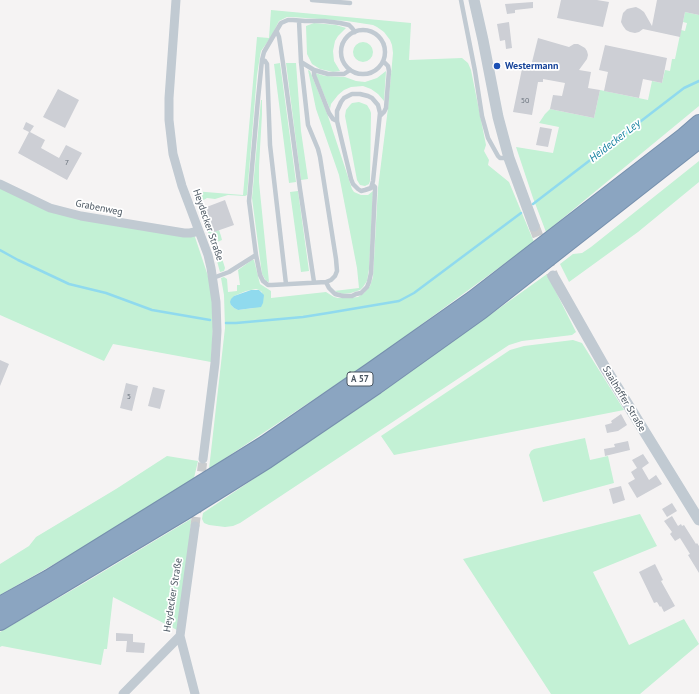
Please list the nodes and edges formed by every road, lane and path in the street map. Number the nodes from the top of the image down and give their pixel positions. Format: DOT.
graph roads {
  1 [pos="176,0"];
  2 [pos="312,0"];
  3 [pos="461,0"];
  4 [pos="474,0"];
  5 [pos="350,3"];
  6 [pos="299,21"];
  7 [pos="277,32"];
  8 [pos="355,32"];
  9 [pos="262,60"];
  10 [pos="383,61"];
  11 [pos="301,62"];
  12 [pos="314,70"];
  13 [pos="350,70"];
  14 [pos="380,116"];
  15 [pos="337,120"];
  16 [pos="699,123"];
  17 [pos="699,140"];
  18 [pos="509,158"];
  19 [pos="0,184"];
  20 [pos="373,185"];
  21 [pos="534,226"];
  22 [pos="199,231"];
  23 [pos="256,255"];
  24 [pos="553,276"];
  25 [pos="213,278"];
  26 [pos="314,282"];
  27 [pos="326,282"];
  28 [pos="286,284"];
  29 [pos="203,459"];
  30 [pos="699,520"];
  31 [pos="195,526"];
  32 [pos="0,605"];
  33 [pos="0,622"];
  34 [pos="180,636"];
  35 [pos="123,694"];
  36 [pos="195,694"];
  1 -- 22 [label="street, Heydecker Straße"];
  2 -- 5 [label="lane"];
  3 -- 18 [label="lane"];
  4 -- 18 [label="street"];
  6 -- 7 [label="lane"];
  6 -- 8 [label="lane"];
  6 -- 11 [label="lane"];
  7 -- 9 [label="lane"];
  7 -- 26 [label="lane"];
  8 -- 10 [label="lane"];
  8 -- 13 [label="lane"];
  9 -- 23 [label="lane"];
  9 -- 28 [label="lane"];
  10 -- 13 [label="lane"];
  10 -- 14 [label="lane"];
  11 -- 12 [label="lane"];
  11 -- 27 [label="lane"];
  12 -- 13 [label="lane"];
  12 -- 15 [label="lane"];
  14 -- 15 [label="lane"];
  14 -- 20 [label="lane"];
  15 -- 20 [label="lane"];
  16 -- 32 [label="highway, A 57"];
  17 -- 33 [label="highway, A 57"];
  18 -- 21 [label="street"];
  19 -- 22 [label="street, Grabenweg"];
  20 -- 27 [label="lane"];
  22 -- 25 [label="street, Heydecker Straße"];
  23 -- 25 [label="lane"];
  23 -- 28 [label="lane"];
  24 -- 30 [label="street, Saalhoffer Straße"];
  25 -- 29 [label="street, Heydecker Straße"];
  26 -- 27 [label="lane"];
  26 -- 28 [label="lane"];
  31 -- 34 [label="street, Heydecker Straße"];
  34 -- 35 [label="street, Heydecker Straße"];
  34 -- 36 [label="street"];
}
